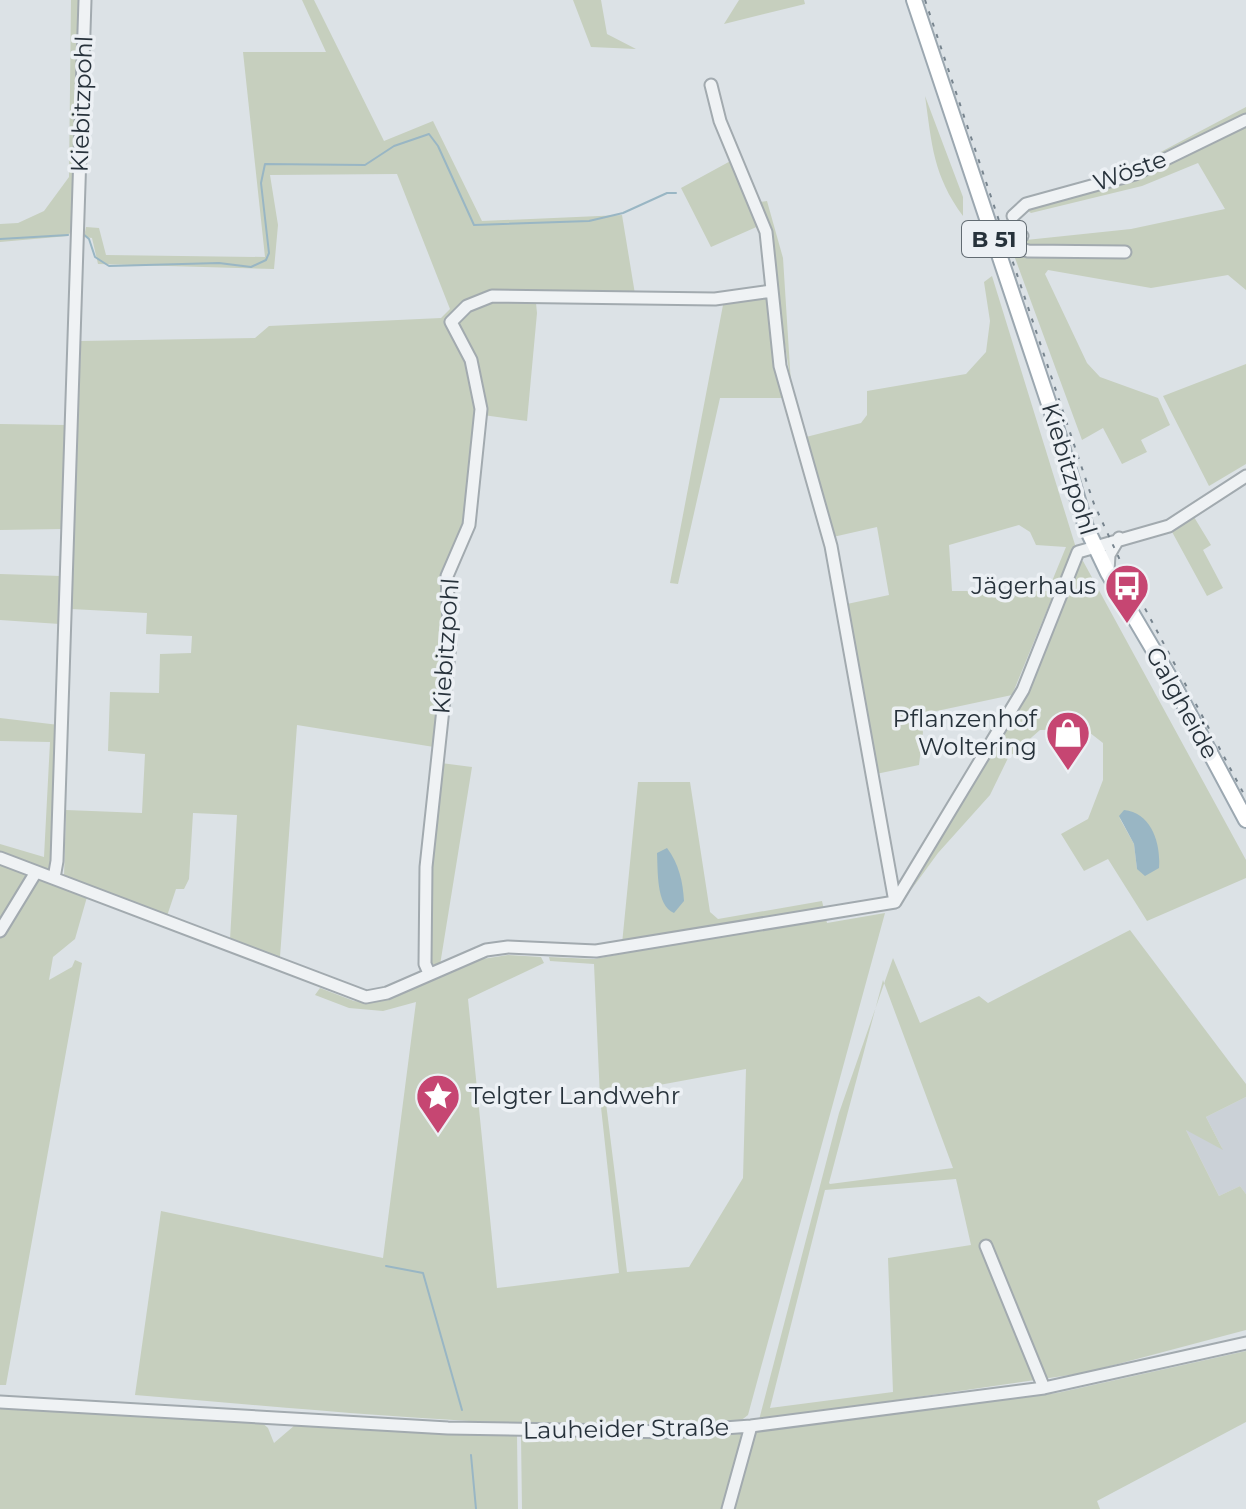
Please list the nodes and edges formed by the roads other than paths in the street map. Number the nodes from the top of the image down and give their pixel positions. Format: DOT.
graph roads {
  1 [pos="85,0"];
  2 [pos="914,0"];
  3 [pos="711,85"];
  4 [pos="1246,120"];
  5 [pos="1013,216"];
  6 [pos="1022,236"];
  7 [pos="1005,249"];
  8 [pos="1125,252"];
  9 [pos="772,291"];
  10 [pos="1246,476"];
  11 [pos="1119,538"];
  12 [pos="1094,545"];
  13 [pos="1108,573"];
  14 [pos="1246,820"];
  15 [pos="0,858"];
  16 [pos="36,872"];
  17 [pos="54,878"];
  18 [pos="895,902"];
  19 [pos="0,931"];
  20 [pos="429,973"];
  21 [pos="986,1246"];
  22 [pos="1246,1343"];
  23 [pos="1044,1388"];
  24 [pos="0,1402"];
  25 [pos="751,1426"];
  26 [pos="728,1509"];
  1 -- 17 [label="street, Kiebitzpohl"];
  2 -- 7 [label="main road, Kiebitzpohl / B 51"];
  3 -- 9 [label="street"];
  4 -- 5 [label="street, Wöste"];
  6 -- 7 [label="street"];
  7 -- 8 [label="street"];
  7 -- 12 [label="main road, Kiebitzpohl / B 51"];
  9 -- 18 [label="street"];
  9 -- 20 [label="street, Kiebitzpohl"];
  10 -- 11 [label="street"];
  11 -- 12 [label="street"];
  11 -- 13 [label="street"];
  12 -- 13 [label="main road, Galgheide / B 51"];
  12 -- 18 [label="street, Kiebitzpohl"];
  13 -- 14 [label="main road, Galgheide / B 51"];
  15 -- 16 [label="street"];
  16 -- 17 [label="street"];
  16 -- 19 [label="street"];
  17 -- 20 [label="street"];
  18 -- 20 [label="street"];
  21 -- 23 [label="street"];
  22 -- 23 [label="street, Lauheider Straße"];
  23 -- 25 [label="street, Lauheider Straße"];
  24 -- 25 [label="street, Lauheider Straße"];
  25 -- 26 [label="street"];
}
